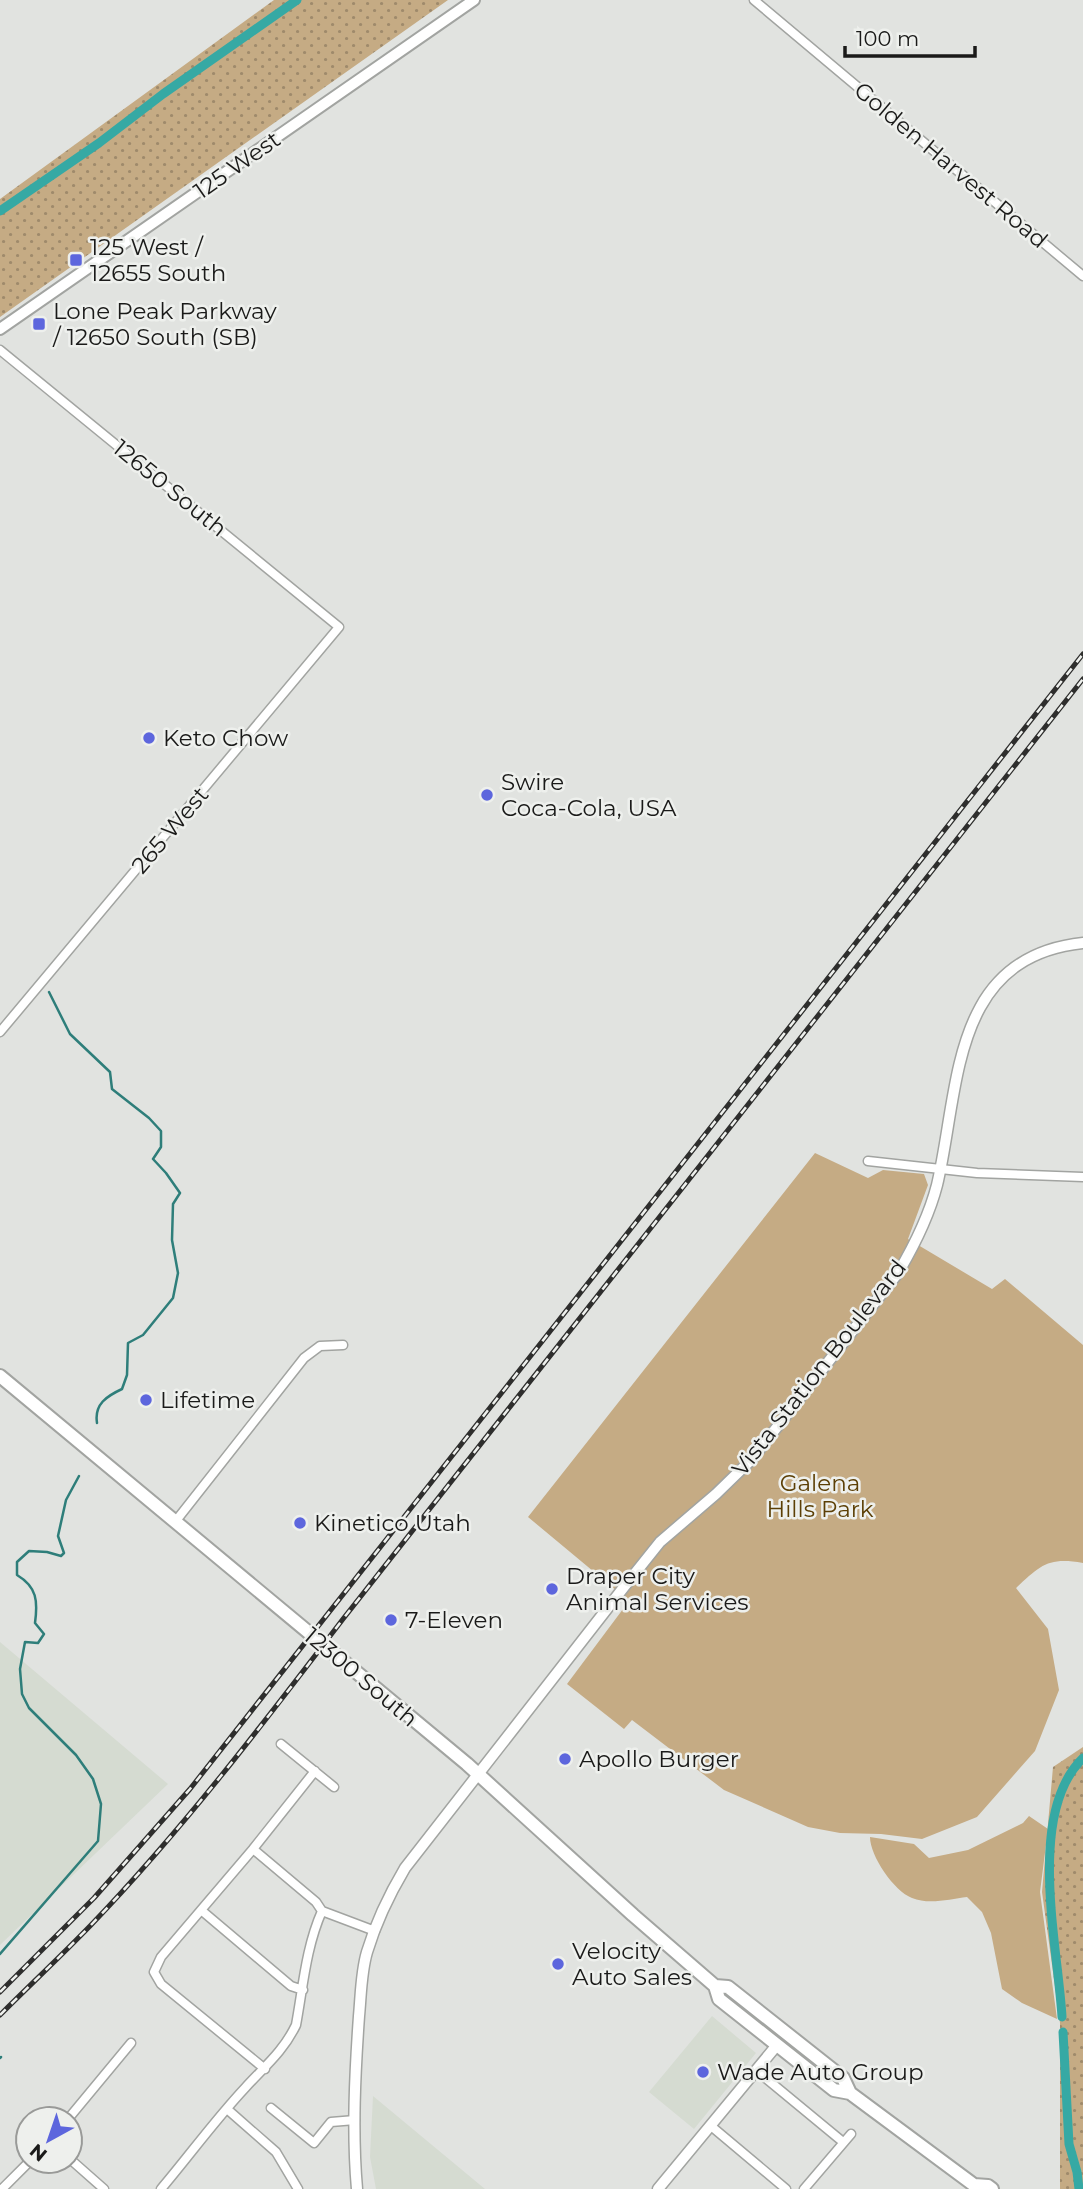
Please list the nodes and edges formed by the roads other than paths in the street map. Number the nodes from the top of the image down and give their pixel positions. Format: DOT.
graph roads {
  1 [pos="474,0"];
  2 [pos="754,0"];
  3 [pos="1083,276"];
  4 [pos="0,329"];
  5 [pos="0,350"];
  6 [pos="339,627"];
  7 [pos="1083,943"];
  8 [pos="0,1032"];
  9 [pos="868,1161"];
  10 [pos="940,1168"];
  11 [pos="1083,1177"];
  12 [pos="342,1345"];
  13 [pos="0,1376"];
  14 [pos="175,1522"];
  15 [pos="281,1744"];
  16 [pos="315,1771"];
  17 [pos="480,1775"];
  18 [pos="334,1787"];
  19 [pos="253,1849"];
  20 [pos="201,1910"];
  21 [pos="322,1911"];
  22 [pos="375,1931"];
  23 [pos="715,1986"];
  24 [pos="303,1990"];
  25 [pos="131,2043"];
  26 [pos="778,2045"];
  27 [pos="265,2069"];
  28 [pos="757,2071"];
  29 [pos="850,2093"];
  30 [pos="80,2105"];
  31 [pos="271,2108"];
  32 [pos="227,2109"];
  33 [pos="355,2120"];
  34 [pos="711,2126"];
  35 [pos="851,2134"];
  36 [pos="843,2142"];
  37 [pos="84,2171"];
  38 [pos="16,2175"];
  39 [pos="975,2187"];
  40 [pos="2,2189"];
  41 [pos="104,2189"];
  42 [pos="161,2189"];
  43 [pos="298,2189"];
  44 [pos="357,2189"];
  45 [pos="658,2189"];
  46 [pos="786,2189"];
  47 [pos="804,2189"];
  48 [pos="992,2189"];
  1 -- 4 [label="main road, 125 West"];
  2 -- 3 [label="street, Golden Harvest Road"];
  5 -- 6 [label="street, 12650 South"];
  6 -- 8 [label="street, 265 West"];
  7 -- 10 [label="street, Vista Station Boulevard"];
  9 -- 10 [label="street"];
  10 -- 11 [label="street"];
  10 -- 17 [label="street, Vista Station Boulevard"];
  12 -- 14 [label="street"];
  13 -- 14 [label="main road, 12300 South"];
  14 -- 17 [label="main road, 12300 South"];
  15 -- 16 [label="street"];
  16 -- 18 [label="street"];
  16 -- 19 [label="street"];
  17 -- 22 [label="street, Vista Station Boulevard"];
  17 -- 23 [label="main road, 12300 South"];
  19 -- 20 [label="street"];
  19 -- 21 [label="street"];
  20 -- 24 [label="street"];
  20 -- 27 [label="street"];
  21 -- 22 [label="street"];
  21 -- 24 [label="street"];
  22 -- 33 [label="street, Vista Station Boulevard"];
  23 -- 26 [label="main road, 12300 South"];
  23 -- 29 [label="main road, 12300 South"];
  24 -- 27 [label="street"];
  25 -- 30 [label="street"];
  26 -- 28 [label="street"];
  26 -- 29 [label="main road, 12300 South"];
  27 -- 32 [label="street"];
  28 -- 34 [label="street"];
  28 -- 36 [label="street"];
  29 -- 39 [label="main road, 12300 South"];
  31 -- 33 [label="street"];
  32 -- 42 [label="street"];
  32 -- 43 [label="street"];
  33 -- 44 [label="street, Vista Station Boulevard"];
  34 -- 45 [label="street"];
  34 -- 46 [label="street"];
  35 -- 36 [label="street"];
  36 -- 47 [label="street"];
  37 -- 41 [label="street"];
  38 -- 40 [label="street"];
  39 -- 48 [label="main road"];
}
